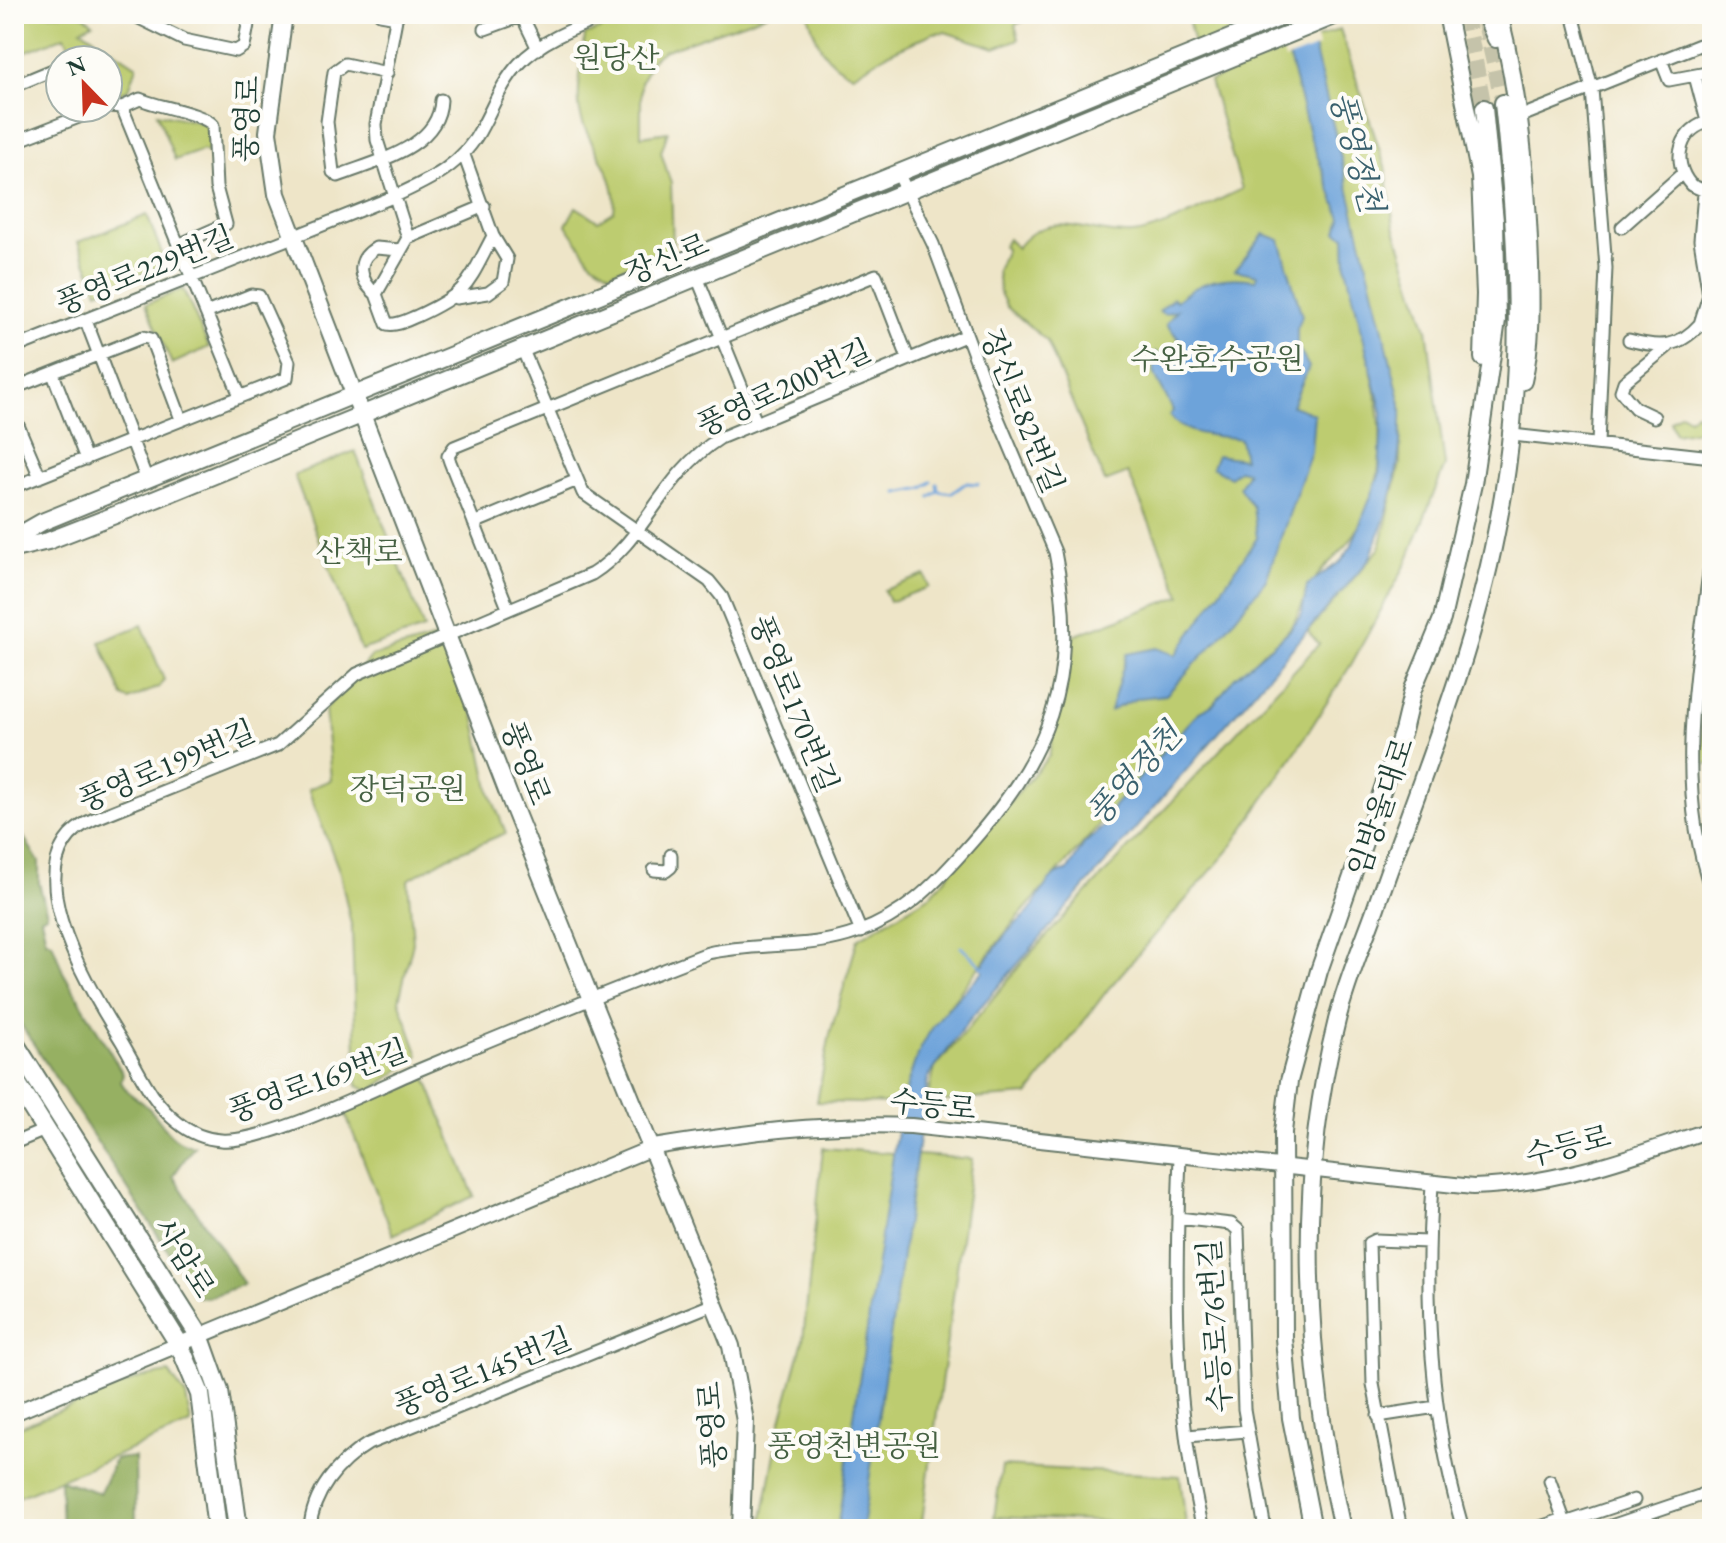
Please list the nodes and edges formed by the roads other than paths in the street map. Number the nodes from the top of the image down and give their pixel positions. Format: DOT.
graph roads {
  1 [pos="131,14"];
  2 [pos="250,14"];
  3 [pos="284,14"];
  4 [pos="380,14"];
  5 [pos="610,14"];
  6 [pos="1289,14"];
  7 [pos="1339,14"];
  8 [pos="1447,14"];
  9 [pos="1463,14"];
  10 [pos="1485,14"];
  11 [pos="1499,14"];
  12 [pos="1573,14"];
  13 [pos="397,15"];
  14 [pos="521,15"];
  15 [pos="589,18"];
  16 [pos="485,29"];
  17 [pos="1712,40"];
  18 [pos="538,49"];
  19 [pos="1661,60"];
  20 [pos="1712,72"];
  21 [pos="387,73"];
  22 [pos="44,74"];
  23 [pos="1695,76"];
  24 [pos="1462,82"];
  25 [pos="14,86"];
  26 [pos="1514,89"];
  27 [pos="1592,89"];
  28 [pos="441,100"];
  29 [pos="1503,103"];
  30 [pos="124,106"];
  31 [pos="1484,108"];
  32 [pos="124,112"];
  33 [pos="1519,117"];
  34 [pos="1710,121"];
  35 [pos="58,124"];
  36 [pos="14,142"];
  37 [pos="464,155"];
  38 [pos="380,159"];
  39 [pos="898,173"];
  40 [pos="1683,173"];
  41 [pos="905,191"];
  42 [pos="1708,194"];
  43 [pos="393,197"];
  44 [pos="484,206"];
  45 [pos="1622,227"];
  46 [pos="493,236"];
  47 [pos="294,237"];
  48 [pos="408,238"];
  49 [pos="178,245"];
  50 [pos="400,250"];
  51 [pos="190,277"];
  52 [pos="697,277"];
  53 [pos="376,294"];
  54 [pos="455,298"];
  55 [pos="206,313"];
  56 [pos="86,321"];
  57 [pos="1706,326"];
  58 [pos="965,336"];
  59 [pos="722,338"];
  60 [pos="1629,340"];
  61 [pos="1667,347"];
  62 [pos="14,348"];
  63 [pos="522,348"];
  64 [pos="100,354"];
  65 [pos="908,358"];
  66 [pos="53,374"];
  67 [pos="14,388"];
  68 [pos="240,396"];
  69 [pos="354,396"];
  70 [pos="547,410"];
  71 [pos="1516,412"];
  72 [pos="361,414"];
  73 [pos="14,416"];
  74 [pos="1654,417"];
  75 [pos="181,419"];
  76 [pos="1485,419"];
  77 [pos="756,422"];
  78 [pos="1513,435"];
  79 [pos="131,439"];
  80 [pos="1598,443"];
  81 [pos="1712,457"];
  82 [pos="86,459"];
  83 [pos="40,477"];
  84 [pos="147,480"];
  85 [pos="575,481"];
  86 [pos="14,487"];
  87 [pos="474,523"];
  88 [pos="634,532"];
  89 [pos="14,538"];
  90 [pos="14,549"];
  91 [pos="1712,550"];
  92 [pos="508,608"];
  93 [pos="446,635"];
  94 [pos="671,855"];
  95 [pos="654,870"];
  96 [pos="1712,892"];
  97 [pos="861,932"];
  98 [pos="592,998"];
  99 [pos="108,1018"];
  100 [pos="14,1043"];
  101 [pos="14,1079"];
  102 [pos="1712,1129"];
  103 [pos="45,1130"];
  104 [pos="14,1143"];
  105 [pos="654,1147"];
  106 [pos="1180,1157"];
  107 [pos="1281,1168"];
  108 [pos="1314,1171"];
  109 [pos="1432,1185"];
  110 [pos="1178,1218"];
  111 [pos="1428,1242"];
  112 [pos="716,1303"];
  113 [pos="199,1335"];
  114 [pos="179,1344"];
  115 [pos="1436,1407"];
  116 [pos="14,1413"];
  117 [pos="1378,1416"];
  118 [pos="1247,1431"];
  119 [pos="1187,1436"];
  120 [pos="1550,1481"];
  121 [pos="1712,1485"];
  122 [pos="1634,1500"];
  123 [pos="1565,1524"];
  124 [pos="217,1529"];
  125 [pos="238,1529"];
  126 [pos="310,1529"];
  127 [pos="741,1529"];
  128 [pos="1203,1529"];
  129 [pos="1265,1529"];
  130 [pos="1313,1529"];
  131 [pos="1342,1529"];
  132 [pos="1401,1529"];
  133 [pos="1463,1529"];
  134 [pos="1534,1529"];
  135 [pos="1602,1529"];
  1 -- 2 [label="street"];
  3 -- 47 [label="main road, 풍영로"];
  4 -- 13 [label="street"];
  5 -- 15 [label="street"];
  6 -- 39 [label="main road, 장신로"];
  7 -- 41 [label="main road, 장신로"];
  8 -- 24 [label="main road"];
  9 -- 24 [label="main road"];
  10 -- 26 [label="main road"];
  11 -- 26 [label="main road"];
  12 -- 27 [label="street"];
  13 -- 21 [label="street"];
  14 -- 16 [label="street"];
  14 -- 18 [label="street"];
  15 -- 18 [label="street"];
  17 -- 19 [label="street"];
  18 -- 37 [label="street"];
  19 -- 23 [label="street"];
  19 -- 27 [label="street"];
  20 -- 23 [label="street"];
  21 -- 38 [label="street"];
  21 -- 38 [label="street"];
  22 -- 25 [label="street"];
  23 -- 34 [label="street"];
  24 -- 76 [label="main road"];
  26 -- 33 [label="main road"];
  27 -- 33 [label="street"];
  27 -- 80 [label="street"];
  28 -- 38 [label="street"];
  29 -- 71 [label="main road, 임방울대로"];
  30 -- 49 [label="street"];
  31 -- 76 [label="main road, 임방울대로"];
  32 -- 49 [label="street"];
  33 -- 71 [label="main road"];
  34 -- 40 [label="street"];
  35 -- 36 [label="street"];
  37 -- 43 [label="street, 풍영로229번길"];
  37 -- 44 [label="street"];
  38 -- 43 [label="street"];
  39 -- 41 [label="street, 장신로82번길"];
  39 -- 69 [label="main road, 장신로"];
  40 -- 42 [label="street"];
  40 -- 45 [label="street"];
  41 -- 52 [label="main road, 장신로"];
  41 -- 58 [label="street, 장신로82번길"];
  42 -- 57 [label="street"];
  43 -- 47 [label="street, 풍영로229번길"];
  43 -- 48 [label="street"];
  44 -- 46 [label="street"];
  44 -- 48 [label="street"];
  46 -- 54 [label="street"];
  46 -- 54 [label="street"];
  47 -- 51 [label="street, 풍영로229번길"];
  47 -- 69 [label="main road, 풍영로"];
  48 -- 50 [label="street"];
  49 -- 51 [label="street"];
  50 -- 53 [label="street"];
  50 -- 53 [label="street"];
  51 -- 55 [label="street"];
  51 -- 56 [label="street, 풍영로229번길"];
  52 -- 59 [label="street"];
  52 -- 63 [label="main road, 장신로"];
  53 -- 54 [label="street"];
  55 -- 68 [label="street"];
  55 -- 68 [label="street"];
  56 -- 62 [label="street, 풍영로229번길"];
  56 -- 64 [label="street"];
  57 -- 61 [label="street"];
  58 -- 65 [label="street, 풍영로200번길"];
  58 -- 97 [label="street, 장신로82번길"];
  59 -- 65 [label="street"];
  59 -- 70 [label="street"];
  59 -- 77 [label="street"];
  60 -- 61 [label="street"];
  61 -- 74 [label="street"];
  63 -- 70 [label="street"];
  63 -- 72 [label="main road, 장신로"];
  64 -- 66 [label="street"];
  64 -- 75 [label="street"];
  64 -- 79 [label="street"];
  65 -- 77 [label="street, 풍영로200번길"];
  66 -- 67 [label="street"];
  66 -- 82 [label="street"];
  68 -- 75 [label="street"];
  69 -- 72 [label="main road, 풍영로"];
  69 -- 84 [label="main road, 장신로"];
  70 -- 85 [label="street"];
  70 -- 87 [label="street"];
  71 -- 78 [label="main road, 임방울대로"];
  72 -- 90 [label="main road, 장신로"];
  72 -- 93 [label="main road, 풍영로"];
  73 -- 83 [label="street"];
  75 -- 79 [label="street"];
  76 -- 107 [label="main road, 임방울대로"];
  77 -- 88 [label="street, 풍영로200번길"];
  78 -- 80 [label="street"];
  78 -- 108 [label="main road, 임방울대로"];
  79 -- 82 [label="street"];
  79 -- 84 [label="street"];
  80 -- 81 [label="street"];
  82 -- 83 [label="street"];
  83 -- 86 [label="street"];
  84 -- 89 [label="main road, 장신로"];
  85 -- 87 [label="street"];
  85 -- 88 [label="street, 풍영로170번길"];
  87 -- 92 [label="street"];
  88 -- 92 [label="street, 풍영로200번길"];
  88 -- 97 [label="street, 풍영로170번길"];
  91 -- 96 [label="street"];
  92 -- 93 [label="street, 풍영로200번길"];
  93 -- 98 [label="main road, 풍영로"];
  93 -- 99 [label="street, 풍영로199번길"];
  94 -- 95 [label="street"];
  97 -- 98 [label="street"];
  98 -- 99 [label="street, 풍영로169번길"];
  98 -- 105 [label="main road, 풍영로"];
  100 -- 113 [label="main road, 사암로"];
  101 -- 103 [label="main road, 사암로"];
  102 -- 109 [label="street, 수등로"];
  103 -- 104 [label="street"];
  103 -- 114 [label="main road, 사암로"];
  105 -- 106 [label="street, 수등로"];
  105 -- 112 [label="main road, 풍영로"];
  105 -- 113 [label="street, 수등로"];
  106 -- 107 [label="street, 수등로"];
  106 -- 110 [label="street, 수등로76번길"];
  107 -- 108 [label="street, 수등로"];
  107 -- 130 [label="main road, 임방울대로"];
  108 -- 109 [label="street, 수등로"];
  108 -- 131 [label="main road, 임방울대로"];
  109 -- 111 [label="street"];
  110 -- 118 [label="street, 수등로76번길"];
  110 -- 119 [label="street, 수등로76번길"];
  111 -- 115 [label="street"];
  111 -- 117 [label="street"];
  112 -- 126 [label="street, 풍영로145번길"];
  112 -- 127 [label="main road, 풍영로"];
  113 -- 114 [label="street, 수등로"];
  113 -- 125 [label="main road, 사암로"];
  114 -- 116 [label="street, 수등로"];
  114 -- 124 [label="main road, 사암로"];
  115 -- 117 [label="street"];
  115 -- 133 [label="street"];
  117 -- 132 [label="street"];
  118 -- 119 [label="street, 수등로76번길"];
  118 -- 129 [label="street, 수등로76번길"];
  119 -- 128 [label="street, 수등로76번길"];
  120 -- 123 [label="street"];
  121 -- 135 [label="street"];
  122 -- 123 [label="street"];
  123 -- 134 [label="street"];
}
